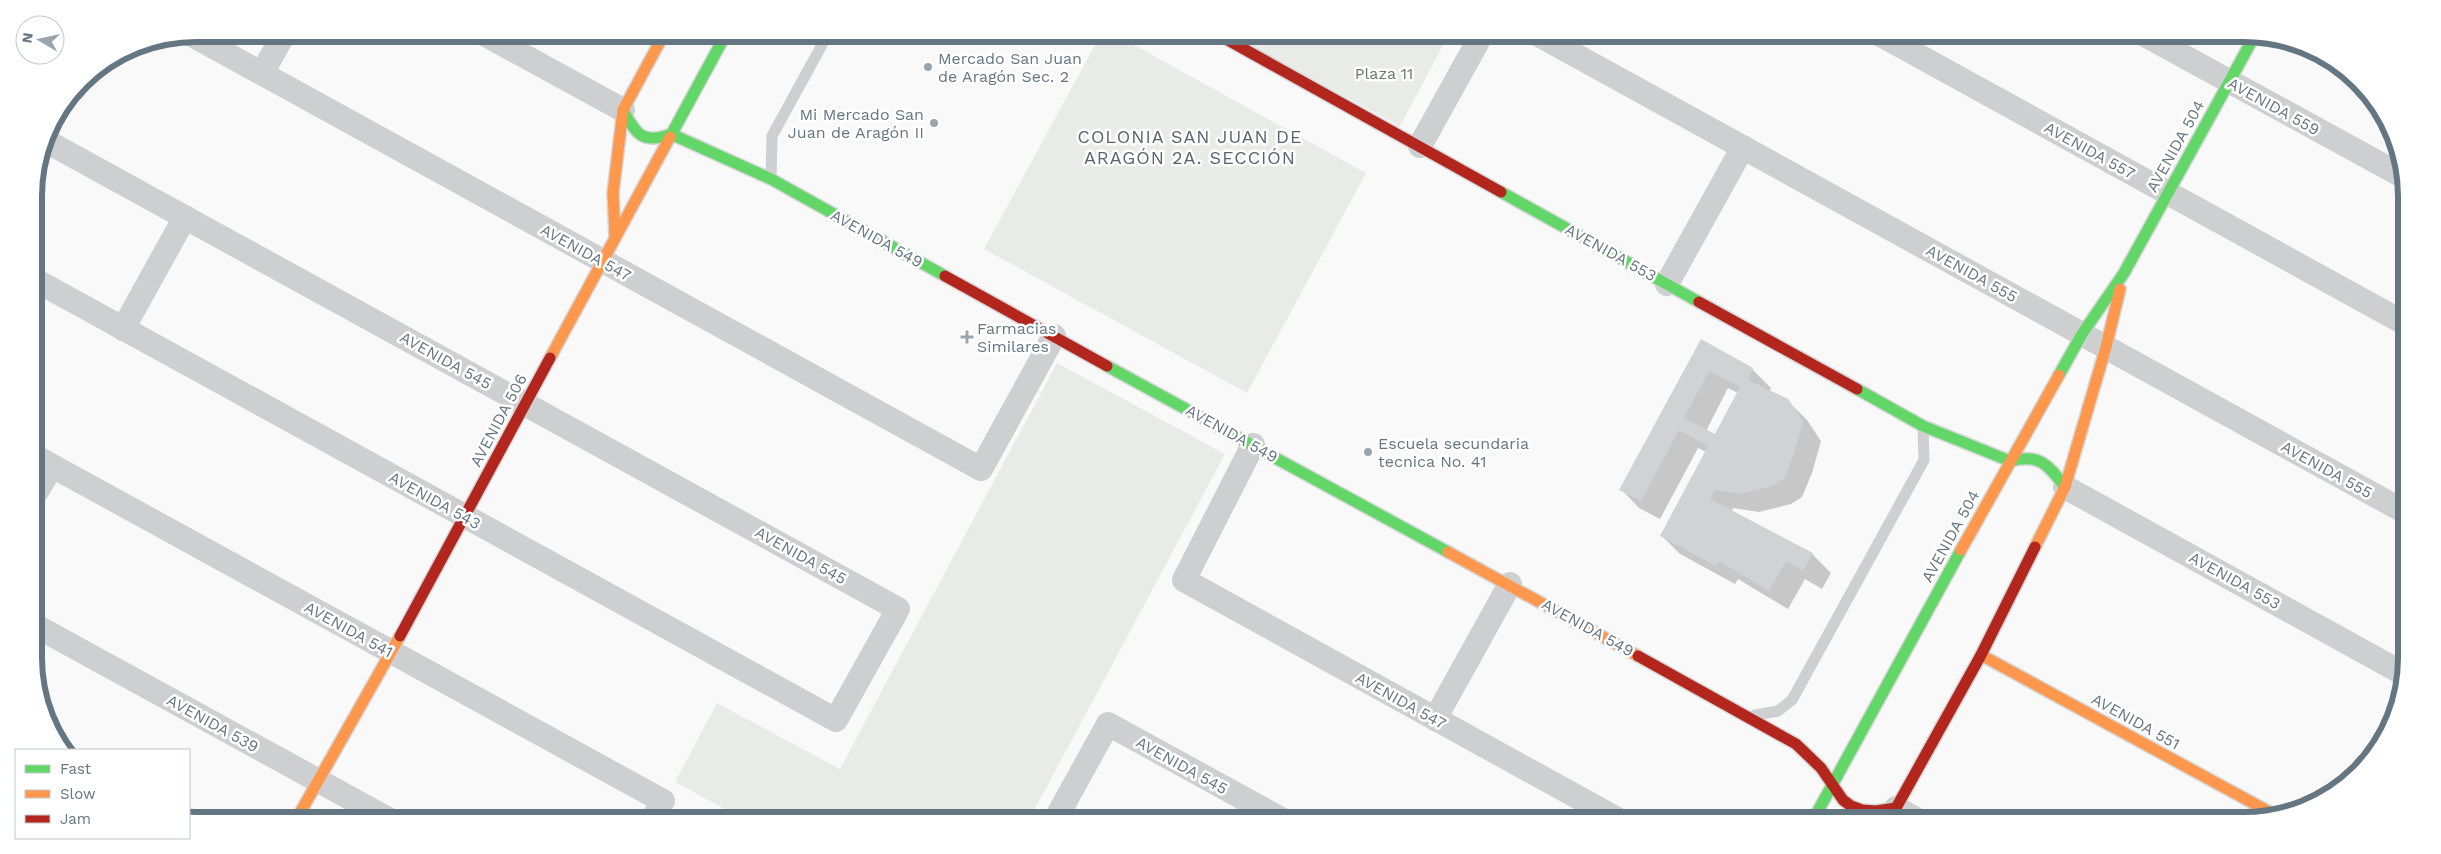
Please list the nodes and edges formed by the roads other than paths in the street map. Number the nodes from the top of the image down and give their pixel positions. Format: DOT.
graph roads {
  1 [pos="1235,42"];
  2 [pos="1477,42"];
  3 [pos="1552,42"];
  4 [pos="1894,42"];
  5 [pos="2158,42"];
  6 [pos="207,43"];
  7 [pos="279,43"];
  8 [pos="500,43"];
  9 [pos="659,43"];
  10 [pos="721,43"];
  11 [pos="823,43"];
  12 [pos="2251,43"];
  13 [pos="262,73"];
  14 [pos="2230,82"];
  15 [pos="623,110"];
  16 [pos="671,134"];
  17 [pos="52,144"];
  18 [pos="1420,146"];
  19 [pos="1743,147"];
  20 [pos="2397,173"];
  21 [pos="771,179"];
  22 [pos="2167,192"];
  23 [pos="185,217"];
  24 [pos="615,236"];
  25 [pos="603,261"];
  26 [pos="2124,274"];
  27 [pos="43,284"];
  28 [pos="1667,284"];
  29 [pos="2398,320"];
  30 [pos="123,329"];
  31 [pos="2082,334"];
  32 [pos="1054,336"];
  33 [pos="2106,347"];
  34 [pos="524,404"];
  35 [pos="1923,426"];
  36 [pos="1253,445"];
  37 [pos="44,461"];
  38 [pos="2010,461"];
  39 [pos="2065,486"];
  40 [pos="2398,508"];
  41 [pos="464,516"];
  42 [pos="1510,584"];
  43 [pos="42,629"];
  44 [pos="391,652"];
  45 [pos="1981,655"];
  46 [pos="2397,670"];
  47 [pos="1748,716"];
  48 [pos="1435,719"];
  49 [pos="836,720"];
  50 [pos="317,780"];
  51 [pos="1832,786"];
  52 [pos="2266,810"];
  53 [pos="658,811"];
  54 [pos="1267,811"];
  55 [pos="1603,811"];
  56 [pos="1818,811"];
  57 [pos="1867,811"];
  58 [pos="1892,811"];
  59 [pos="300,812"];
  60 [pos="375,812"];
  61 [pos="1060,812"];
  1 -- 18 [label="street, AVENIDA 553"];
  2 -- 18 [label="street"];
  3 -- 19 [label="street, AVENIDA 555"];
  4 -- 22 [label="street, AVENIDA 557"];
  5 -- 14 [label="street, AVENIDA 559"];
  6 -- 13 [label="street, AVENIDA 547"];
  7 -- 13 [label="street"];
  8 -- 15 [label="street"];
  9 -- 15 [label="street"];
  10 -- 16 [label="street, AVENIDA 506"];
  11 -- 21 [label="lane"];
  12 -- 14 [label="street, AVENIDA 504"];
  13 -- 25 [label="street, AVENIDA 547"];
  14 -- 20 [label="street, AVENIDA 559"];
  14 -- 22 [label="street, AVENIDA 504"];
  15 -- 16 [label="street"];
  15 -- 24 [label="street"];
  16 -- 21 [label="street, AVENIDA 549"];
  16 -- 24 [label="street, AVENIDA 506"];
  17 -- 23 [label="street, AVENIDA 545"];
  18 -- 28 [label="street, AVENIDA 553"];
  19 -- 28 [label="street"];
  19 -- 31 [label="street, AVENIDA 555"];
  21 -- 32 [label="street, AVENIDA 549"];
  22 -- 26 [label="street, AVENIDA 504"];
  22 -- 29 [label="street, AVENIDA 557"];
  23 -- 30 [label="street"];
  23 -- 34 [label="street, AVENIDA 545"];
  24 -- 25 [label="street, AVENIDA 506"];
  25 -- 32 [label="street, AVENIDA 547"];
  25 -- 34 [label="street, AVENIDA 506"];
  26 -- 31 [label="street, AVENIDA 504"];
  26 -- 33 [label="street, AVENIDA 504"];
  27 -- 30 [label="street, AVENIDA 543"];
  28 -- 35 [label="street, AVENIDA 553"];
  30 -- 41 [label="street, AVENIDA 543"];
  31 -- 33 [label="street, AVENIDA 555"];
  31 -- 38 [label="street, AVENIDA 504"];
  32 -- 36 [label="street, AVENIDA 549"];
  33 -- 39 [label="street, AVENIDA 504"];
  33 -- 40 [label="street, AVENIDA 555"];
  34 -- 41 [label="street, AVENIDA 506"];
  34 -- 49 [label="street, AVENIDA 545"];
  35 -- 38 [label="street, AVENIDA 553"];
  35 -- 47 [label="lane"];
  36 -- 42 [label="street, AVENIDA 549"];
  36 -- 48 [label="street, AVENIDA 547"];
  37 -- 44 [label="street, AVENIDA 541"];
  38 -- 39 [label="street"];
  38 -- 51 [label="street, AVENIDA 504"];
  39 -- 45 [label="street, AVENIDA 504"];
  39 -- 46 [label="street, AVENIDA 553"];
  41 -- 44 [label="street, AVENIDA 506"];
  41 -- 49 [label="street, AVENIDA 543"];
  42 -- 47 [label="street, AVENIDA 549"];
  42 -- 48 [label="street"];
  43 -- 50 [label="street, AVENIDA 539"];
  44 -- 50 [label="street, AVENIDA 506"];
  44 -- 53 [label="street, AVENIDA 541"];
  45 -- 52 [label="street, AVENIDA 551"];
  45 -- 58 [label="street, AVENIDA 504"];
  47 -- 51 [label="street, AVENIDA 549"];
  48 -- 55 [label="street, AVENIDA 547"];
  50 -- 59 [label="street, AVENIDA 506"];
  50 -- 60 [label="street, AVENIDA 539"];
  51 -- 56 [label="street, AVENIDA 504"];
  51 -- 57 [label="street, AVENIDA 549"];
  54 -- 61 [label="street, AVENIDA 545"];
}
